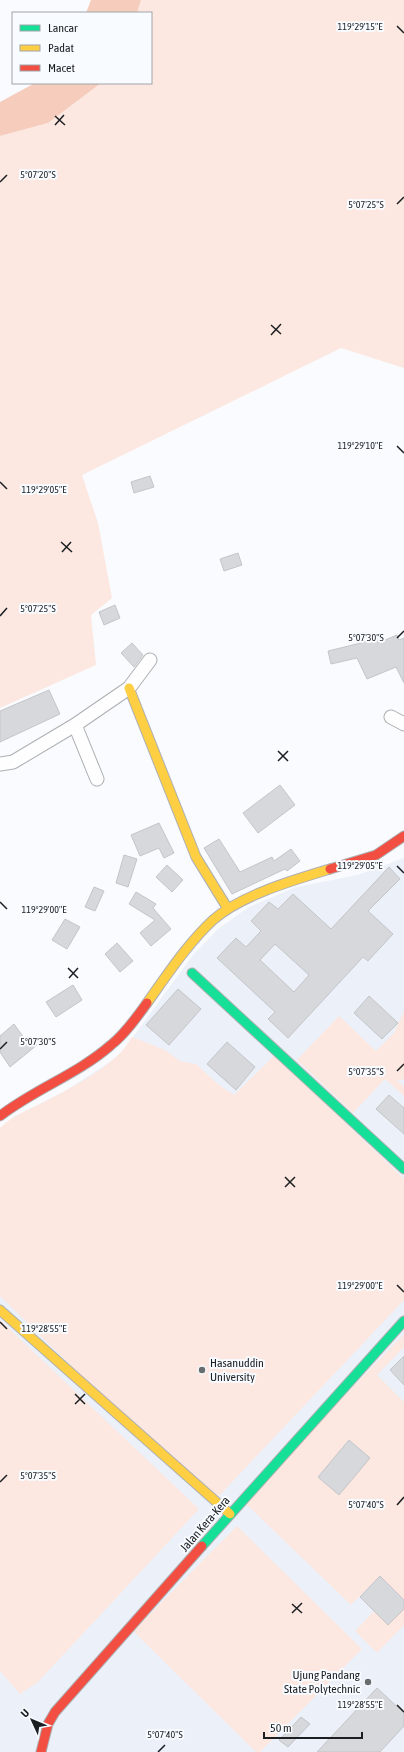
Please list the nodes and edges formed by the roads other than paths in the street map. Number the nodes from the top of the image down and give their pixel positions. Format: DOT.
graph roads {
  1 [pos="150,660"];
  2 [pos="129,688"];
  3 [pos="391,717"];
  4 [pos="404,724"];
  5 [pos="76,725"];
  6 [pos="0,764"];
  7 [pos="97,779"];
  8 [pos="404,836"];
  9 [pos="226,905"];
  10 [pos="192,973"];
  11 [pos="0,1116"];
  12 [pos="404,1169"];
  13 [pos="0,1310"];
  14 [pos="404,1321"];
  15 [pos="230,1514"];
  16 [pos="41,1752"];
  1 -- 2 [label="street"];
  2 -- 5 [label="street"];
  2 -- 9 [label="street"];
  3 -- 4 [label="street"];
  5 -- 6 [label="street"];
  5 -- 7 [label="street"];
  8 -- 9 [label="street"];
  9 -- 11 [label="street"];
  10 -- 12 [label="street"];
  13 -- 15 [label="street"];
  14 -- 15 [label="street, Jalan Kera-Kera"];
  15 -- 16 [label="street, Jalan Kera-Kera"];
}
